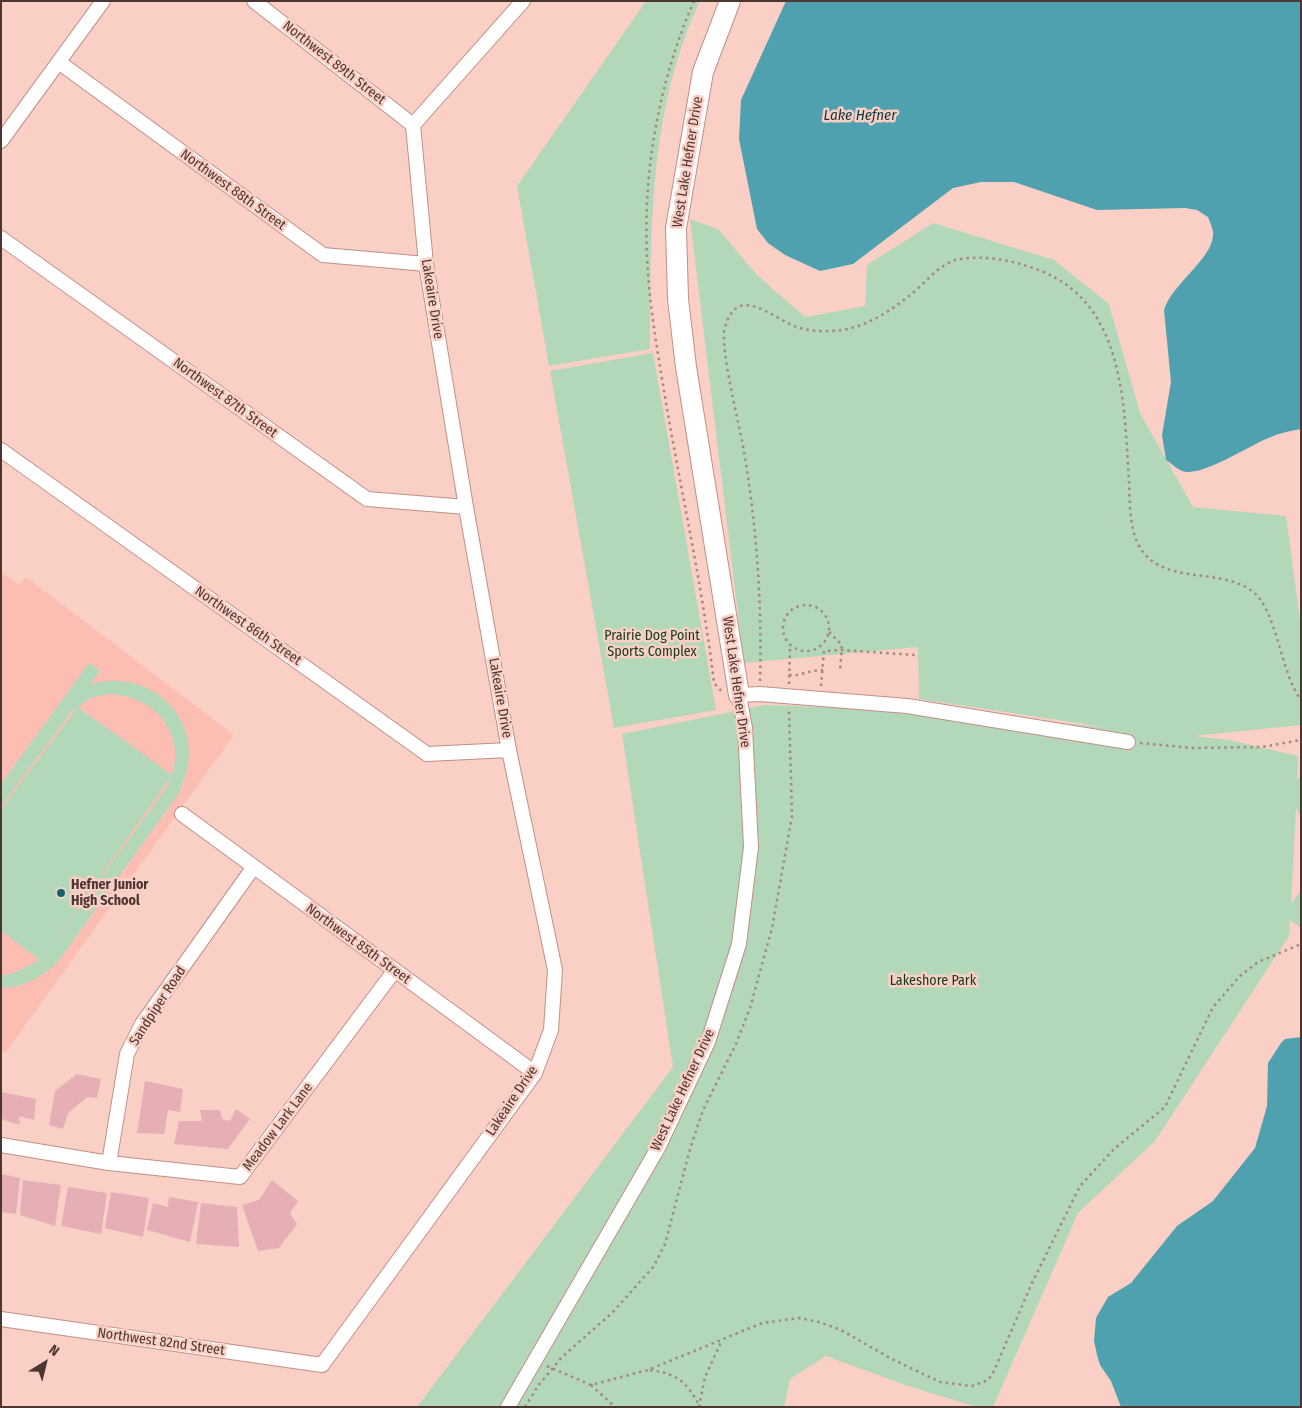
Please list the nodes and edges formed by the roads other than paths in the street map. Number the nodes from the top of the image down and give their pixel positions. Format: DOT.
graph roads {
  1 [pos="103,1"];
  2 [pos="254,1"];
  3 [pos="523,1"];
  4 [pos="730,1"];
  5 [pos="60,63"];
  6 [pos="413,125"];
  7 [pos="1,141"];
  8 [pos="1,238"];
  9 [pos="426,264"];
  10 [pos="1,450"];
  11 [pos="466,507"];
  12 [pos="739,695"];
  13 [pos="1128,742"];
  14 [pos="509,750"];
  15 [pos="182,814"];
  16 [pos="254,868"];
  17 [pos="395,970"];
  18 [pos="535,1073"];
  19 [pos="1,1145"];
  20 [pos="109,1163"];
  21 [pos="1,1319"];
  22 [pos="322,1365"];
  23 [pos="508,1407"];
  1 -- 5 [label="street"];
  2 -- 6 [label="street, Northwest 89th Street"];
  3 -- 6 [label="street"];
  4 -- 12 [label="street, West Lake Hefner Drive"];
  5 -- 7 [label="street"];
  5 -- 9 [label="street, Northwest 88th Street"];
  6 -- 9 [label="street, Lakeaire Drive"];
  8 -- 11 [label="street, Northwest 87th Street"];
  9 -- 11 [label="street, Lakeaire Drive"];
  10 -- 14 [label="street, Northwest 86th Street"];
  11 -- 14 [label="street, Lakeaire Drive"];
  12 -- 13 [label="street"];
  12 -- 23 [label="street, West Lake Hefner Drive"];
  14 -- 18 [label="street, Lakeaire Drive"];
  15 -- 16 [label="street, Northwest 85th Street"];
  16 -- 17 [label="street, Northwest 85th Street"];
  16 -- 20 [label="street, Sandpiper Road"];
  17 -- 18 [label="street, Northwest 85th Street"];
  17 -- 20 [label="street, Meadow Lark Lane"];
  18 -- 22 [label="street, Lakeaire Drive"];
  19 -- 20 [label="street"];
  21 -- 22 [label="street, Northwest 82nd Street"];
}
